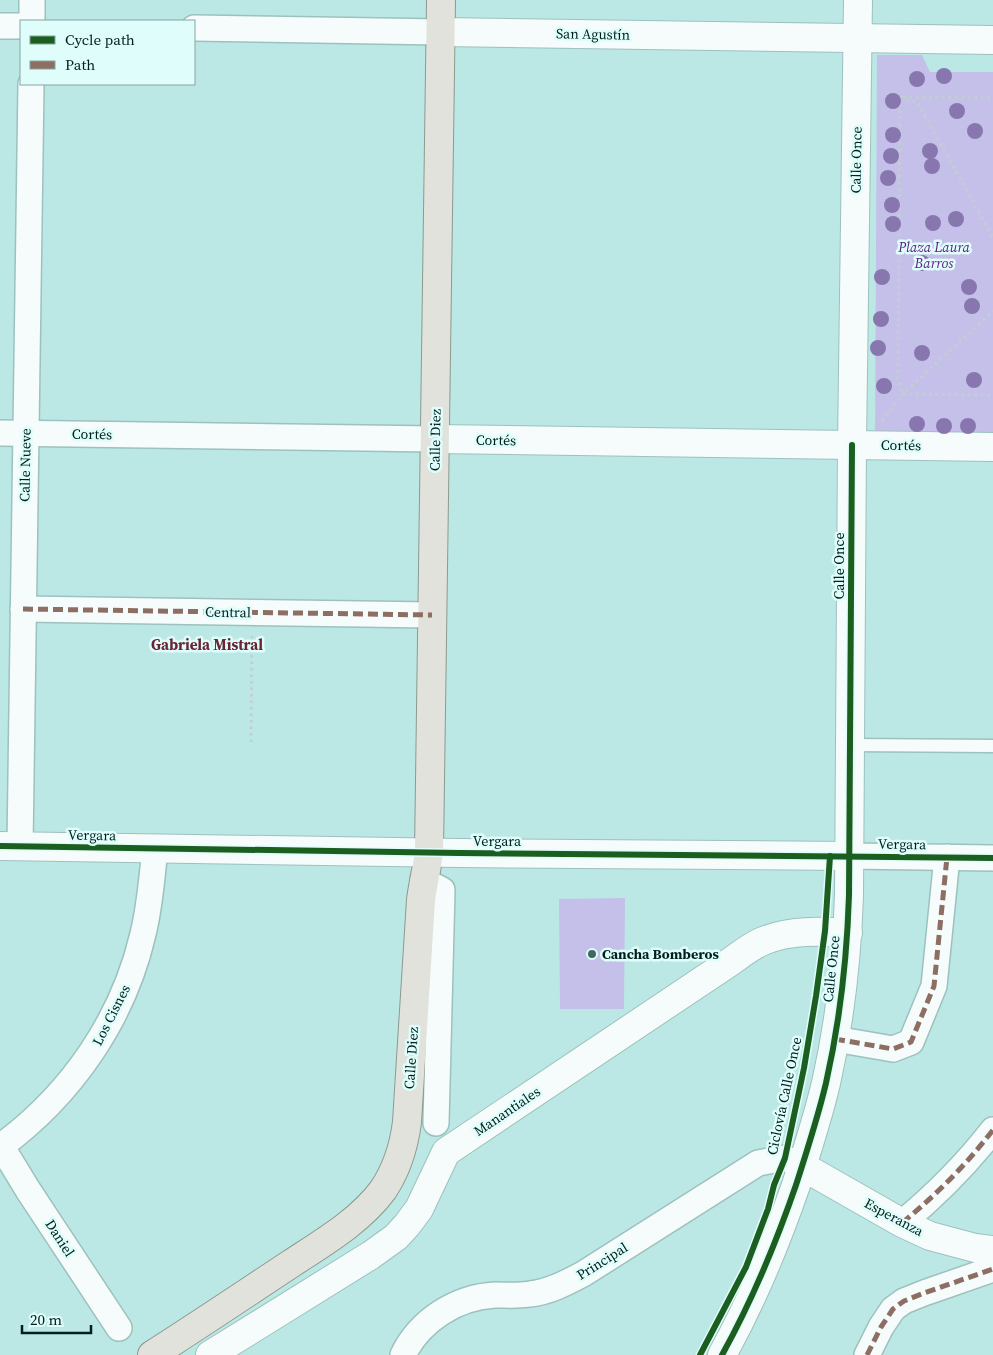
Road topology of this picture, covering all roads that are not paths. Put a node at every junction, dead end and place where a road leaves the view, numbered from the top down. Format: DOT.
graph roads {
  1 [pos="32,0"];
  2 [pos="441,0"];
  3 [pos="858,0"];
  4 [pos="32,20"];
  5 [pos="0,26"];
  6 [pos="20,26"];
  7 [pos="195,28"];
  8 [pos="441,32"];
  9 [pos="858,38"];
  10 [pos="993,40"];
  11 [pos="31,85"];
  12 [pos="0,433"];
  13 [pos="26,433"];
  14 [pos="435,439"];
  15 [pos="852,445"];
  16 [pos="993,447"];
  17 [pos="23,609"];
  18 [pos="432,615"];
  19 [pos="850,745"];
  20 [pos="993,746"];
  21 [pos="10,846"];
  22 [pos="155,848"];
  23 [pos="429,852"];
  24 [pos="848,856"];
  25 [pos="947,857"];
  26 [pos="993,858"];
  27 [pos="423,880"];
  28 [pos="848,933"];
  29 [pos="835,1039"];
  30 [pos="436,1123"];
  31 [pos="993,1130"];
  32 [pos="0,1146"];
  33 [pos="802,1166"];
  34 [pos="902,1223"];
  35 [pos="993,1250"];
  36 [pos="993,1269"];
  37 [pos="119,1328"];
  38 [pos="152,1355"];
  39 [pos="210,1355"];
  40 [pos="403,1355"];
  41 [pos="722,1355"];
  42 [pos="867,1355"];
  1 -- 4 [label="street"];
  2 -- 8 [label="main road, Calle Diez"];
  3 -- 9 [label="street, Calle Once"];
  5 -- 6 [label="street"];
  7 -- 8 [label="street, San Agustín"];
  8 -- 9 [label="street, San Agustín"];
  8 -- 14 [label="main road, Calle Diez"];
  9 -- 10 [label="street, San Agustín"];
  9 -- 15 [label="street, Calle Once"];
  11 -- 13 [label="street, Calle Nueve"];
  12 -- 13 [label="street, Cortés"];
  13 -- 14 [label="street, Cortés"];
  13 -- 17 [label="street, Calle Nueve"];
  14 -- 15 [label="street, Cortés"];
  14 -- 18 [label="main road, Calle Diez"];
  15 -- 16 [label="street, Cortés"];
  15 -- 19 [label="street, Calle Once"];
  17 -- 18 [label="street, Central"];
  17 -- 21 [label="street, Calle Nueve"];
  18 -- 23 [label="main road, Calle Diez"];
  19 -- 20 [label="lane"];
  19 -- 24 [label="street, Calle Once"];
  21 -- 22 [label="street, Vergara"];
  22 -- 23 [label="street, Vergara"];
  22 -- 32 [label="street, Los Cisnes"];
  23 -- 24 [label="street, Vergara"];
  23 -- 27 [label="main road, Calle Diez"];
  24 -- 25 [label="street, Vergara"];
  24 -- 28 [label="street, Calle Once"];
  25 -- 26 [label="street, Vergara"];
  25 -- 29 [label="street"];
  27 -- 30 [label="street, Calle Diez"];
  27 -- 38 [label="main road, Calle Diez"];
  28 -- 29 [label="street, Calle Once"];
  28 -- 39 [label="street, Manantiales"];
  29 -- 33 [label="street, Calle Once"];
  31 -- 34 [label="street"];
  32 -- 37 [label="street, Daniel"];
  33 -- 34 [label="street, Esperanza"];
  33 -- 40 [label="street, Principal"];
  33 -- 41 [label="street, Calle Once"];
  34 -- 35 [label="street, Esperanza"];
  36 -- 42 [label="street"];
}
